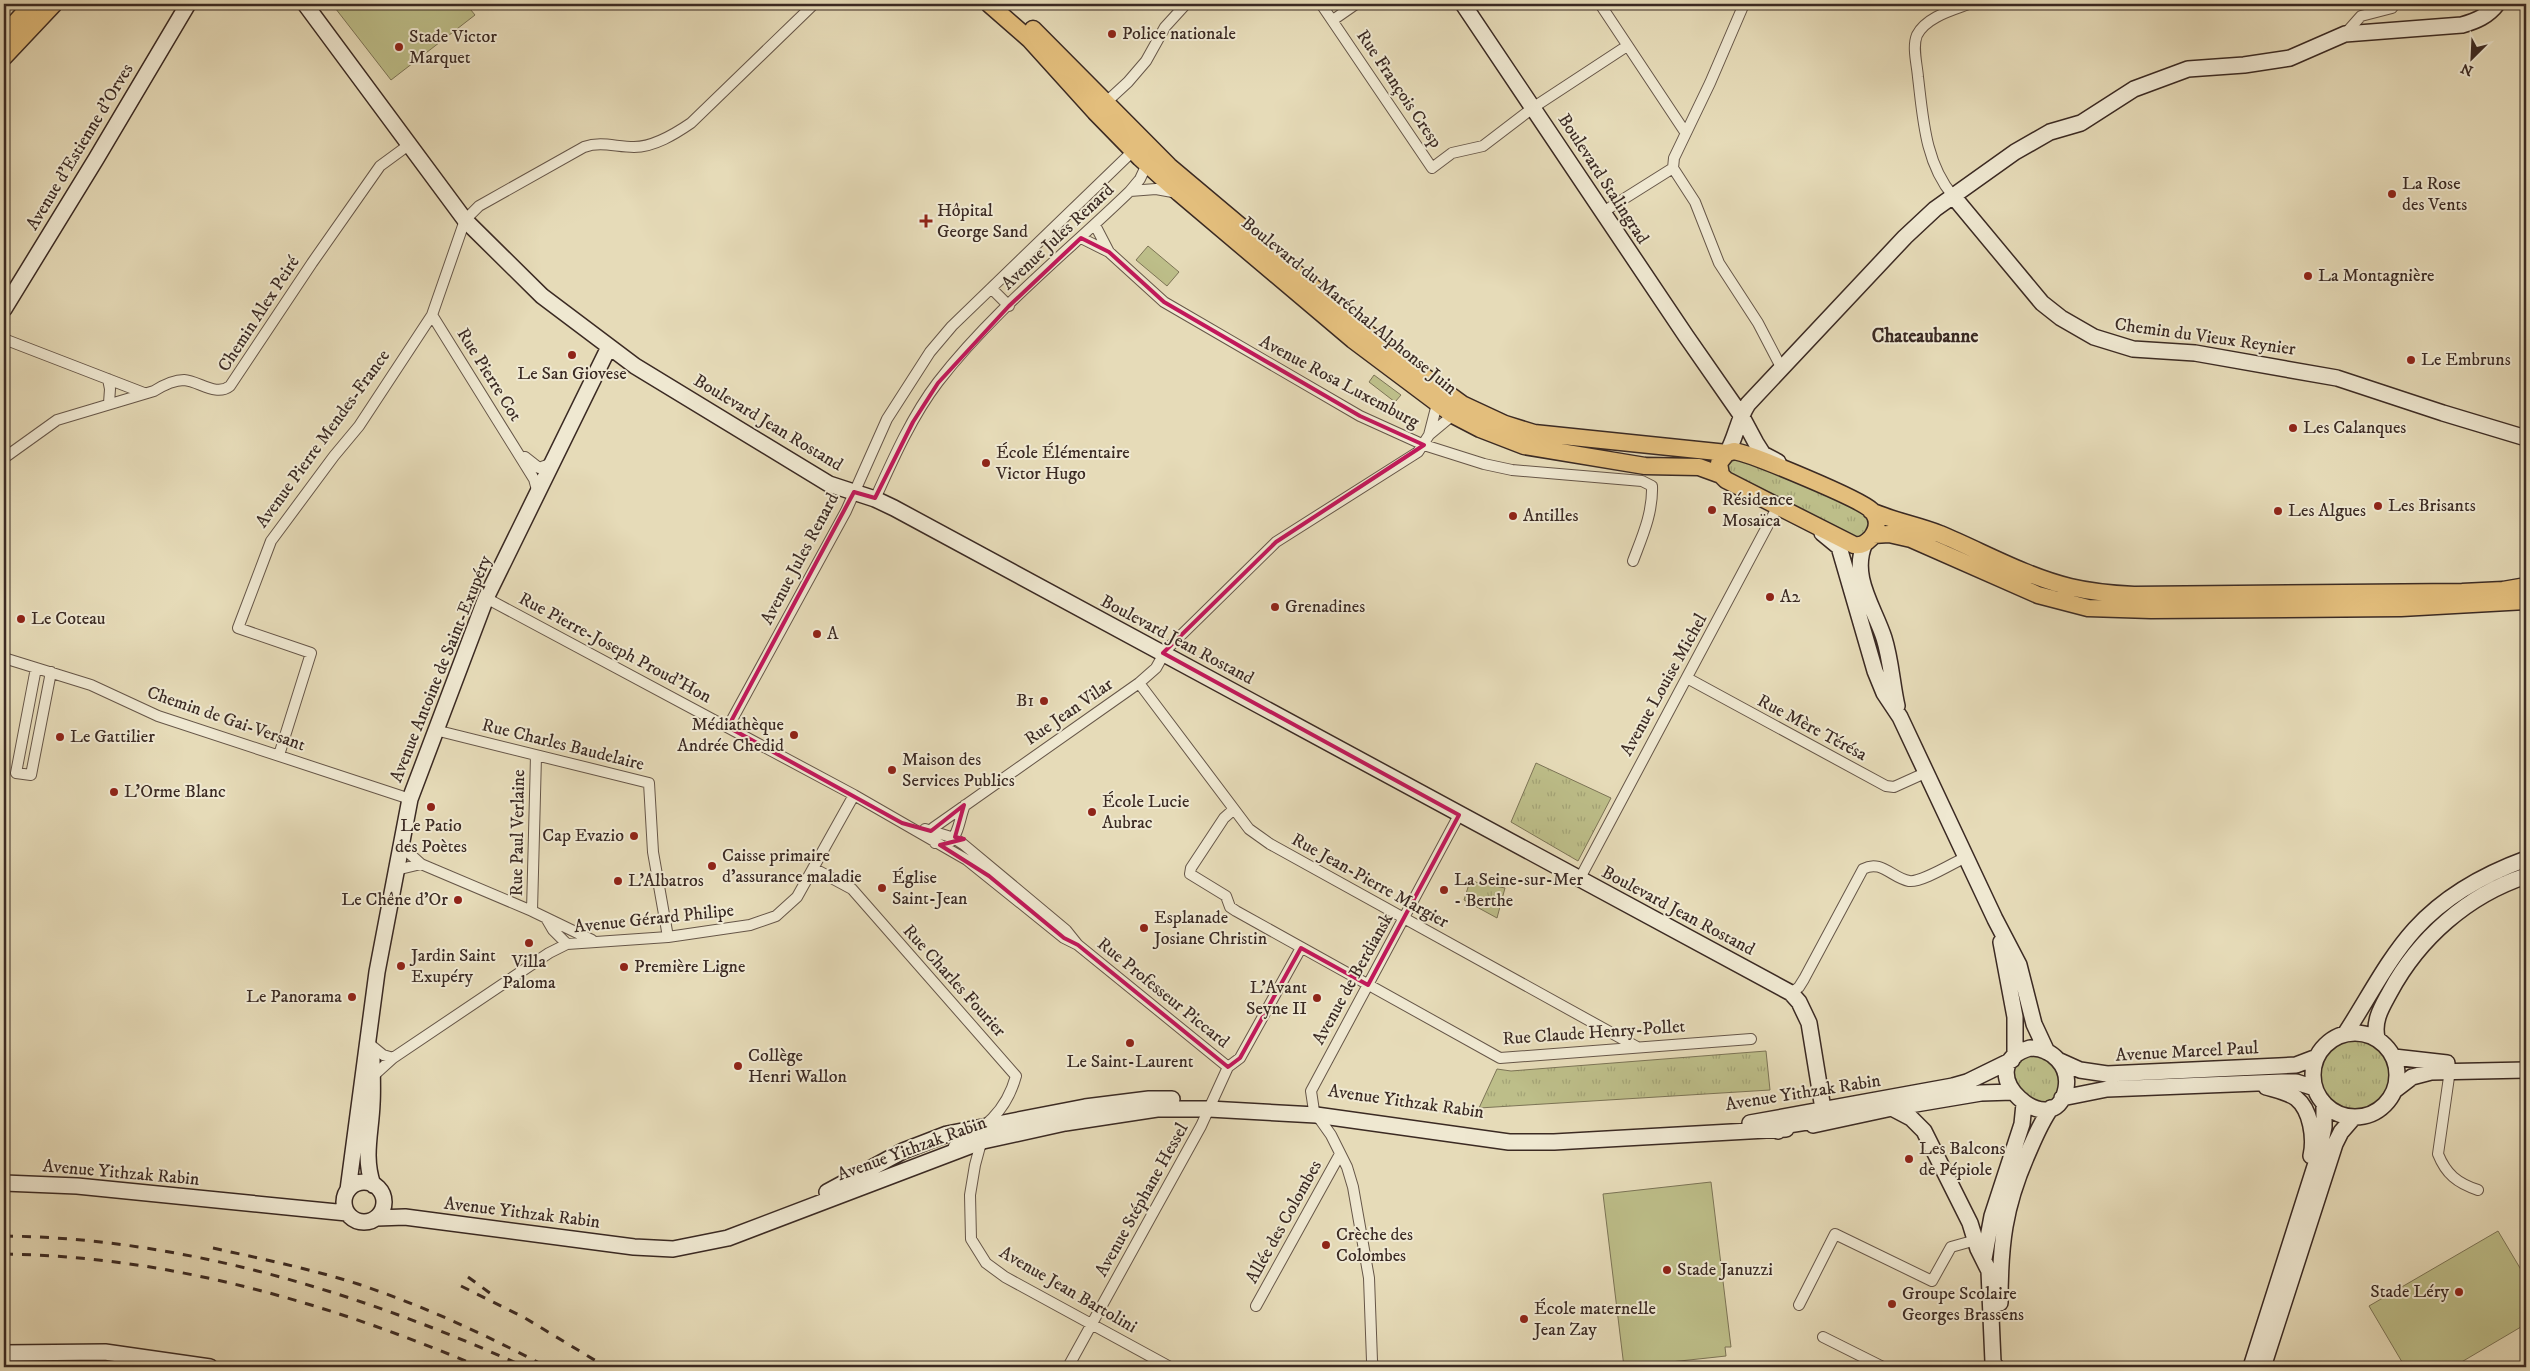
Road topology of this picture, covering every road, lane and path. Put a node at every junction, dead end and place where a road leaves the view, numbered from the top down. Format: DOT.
graph roads {
  1 [pos="32,4"];
  2 [pos="54,4"];
  3 [pos="188,4"];
  4 [pos="306,4"];
  5 [pos="814,4"];
  6 [pos="989,4"];
  7 [pos="1006,4"];
  8 [pos="1186,4"];
  9 [pos="1321,4"];
  10 [pos="1356,4"];
  11 [pos="1463,4"];
  12 [pos="1600,4"];
  13 [pos="1744,4"];
  14 [pos="1969,4"];
  15 [pos="2395,4"];
  16 [pos="2497,4"];
  17 [pos="1333,20"];
  18 [pos="4,34"];
  19 [pos="2345,34"];
  20 [pos="1628,46"];
  21 [pos="4,57"];
  22 [pos="1100,107"];
  23 [pos="1534,107"];
  24 [pos="1685,132"];
  25 [pos="410,144"];
  26 [pos="1143,152"];
  27 [pos="1673,168"];
  28 [pos="1130,191"];
  29 [pos="1179,193"];
  30 [pos="1953,196"];
  31 [pos="1603,212"];
  32 [pos="466,220"];
  33 [pos="1095,225"];
  34 [pos="1082,238"];
  35 [pos="1109,252"];
  36 [pos="992,289"];
  37 [pos="1009,306"];
  38 [pos="4,309"];
  39 [pos="432,315"];
  40 [pos="4,339"];
  41 [pos="609,347"];
  42 [pos="635,366"];
  43 [pos="1782,369"];
  44 [pos="595,372"];
  45 [pos="1713,374"];
  46 [pos="108,379"];
  47 [pos="144,393"];
  48 [pos="109,403"];
  49 [pos="1437,404"];
  50 [pos="1453,415"];
  51 [pos="1741,415"];
  52 [pos="1736,432"];
  53 [pos="1430,435"];
  54 [pos="2526,438"];
  55 [pos="1424,445"];
  56 [pos="517,453"];
  57 [pos="1727,453"];
  58 [pos="4,458"];
  59 [pos="550,464"];
  60 [pos="1721,474"];
  61 [pos="1805,478"];
  62 [pos="537,490"];
  63 [pos="854,492"];
  64 [pos="875,498"];
  65 [pos="1778,506"];
  66 [pos="1871,511"];
  67 [pos="1803,519"];
  68 [pos="1869,539"];
  69 [pos="1633,562"];
  70 [pos="2526,586"];
  71 [pos="486,598"];
  72 [pos="2526,601"];
  73 [pos="1165,652"];
  74 [pos="4,658"];
  75 [pos="36,668"];
  76 [pos="51,672"];
  77 [pos="1686,678"];
  78 [pos="1139,683"];
  79 [pos="1900,717"];
  80 [pos="728,728"];
  81 [pos="436,730"];
  82 [pos="279,754"];
  83 [pos="536,756"];
  84 [pos="1926,773"];
  85 [pos="854,796"];
  86 [pos="410,799"];
  87 [pos="966,804"];
  88 [pos="1233,810"];
  89 [pos="1459,815"];
  90 [pos="902,823"];
  91 [pos="931,831"];
  92 [pos="954,838"];
  93 [pos="938,844"];
  94 [pos="401,846"];
  95 [pos="1966,857"];
  96 [pos="2526,859"];
  97 [pos="421,864"];
  98 [pos="813,868"];
  99 [pos="396,870"];
  100 [pos="2526,876"];
  101 [pos="1579,880"];
  102 [pos="532,911"];
  103 [pos="546,918"];
  104 [pos="1404,919"];
  105 [pos="1995,919"];
  106 [pos="567,928"];
  107 [pos="553,930"];
  108 [pos="668,937"];
  109 [pos="593,940"];
  110 [pos="571,943"];
  111 [pos="1078,945"];
  112 [pos="1301,948"];
  113 [pos="549,953"];
  114 [pos="1368,985"];
  115 [pos="1791,993"];
  116 [pos="370,1026"];
  117 [pos="2345,1034"];
  118 [pos="2377,1038"];
  119 [pos="1751,1039"];
  120 [pos="372,1046"];
  121 [pos="1637,1047"];
  122 [pos="2048,1052"];
  123 [pos="2317,1056"];
  124 [pos="2394,1057"];
  125 [pos="393,1058"];
  126 [pos="2013,1058"];
  127 [pos="2060,1061"];
  128 [pos="1228,1067"];
  129 [pos="2526,1069"];
  130 [pos="2450,1070"];
  131 [pos="372,1077"];
  132 [pos="2251,1083"];
  133 [pos="2315,1088"];
  134 [pos="2395,1090"];
  135 [pos="2013,1092"];
  136 [pos="1932,1102"];
  137 [pos="2057,1103"];
  138 [pos="2324,1103"];
  139 [pos="2024,1104"];
  140 [pos="358,1105"];
  141 [pos="1211,1105"];
  142 [pos="1892,1108"];
  143 [pos="1824,1110"];
  144 [pos="1314,1111"];
  145 [pos="2354,1118"];
  146 [pos="1837,1119"];
  147 [pos="1009,1124"];
  148 [pos="1778,1131"];
  149 [pos="1924,1131"];
  150 [pos="978,1135"];
  151 [pos="1340,1154"];
  152 [pos="6,1182"];
  153 [pos="373,1185"];
  154 [pos="2478,1190"];
  155 [pos="346,1193"];
  156 [pos="2304,1197"];
  157 [pos="384,1201"];
  158 [pos="807,1206"];
  159 [pos="317,1208"];
  160 [pos="347,1213"];
  161 [pos="1992,1216"];
  162 [pos="377,1218"];
  163 [pos="405,1218"];
  164 [pos="1970,1223"];
  165 [pos="1976,1240"];
  166 [pos="1984,1262"];
  167 [pos="1799,1305"];
  168 [pos="1256,1306"];
  169 [pos="1092,1324"];
  170 [pos="1823,1337"];
  171 [pos="4,1353"];
  172 [pos="166,1364"];
  173 [pos="210,1367"];
  174 [pos="1068,1367"];
  175 [pos="1170,1367"];
  176 [pos="1374,1367"];
  177 [pos="1883,1367"];
  178 [pos="1986,1367"];
  179 [pos="1996,1367"];
  180 [pos="2000,1367"];
  181 [pos="2251,1367"];
  182 [pos="2263,1367"];
  1 -- 18 [label="main road"];
  2 -- 21 [label="main road"];
  3 -- 38 [label="street, Avenue d'Estienne d'Orves"];
  4 -- 25 [label="street"];
  5 -- 32 [label="street"];
  6 -- 22 [label="main road, Boulevard du Maréchal Alphonse Juin"];
  7 -- 22 [label="main road, Boulevard du Maréchal Alphonse Juin"];
  8 -- 22 [label="street"];
  9 -- 17 [label="street, Rue François Cresp"];
  10 -- 17 [label="street"];
  11 -- 23 [label="street, Boulevard Stalingrad"];
  12 -- 20 [label="street"];
  13 -- 24 [label="street"];
  14 -- 30 [label="street"];
  15 -- 19 [label="street"];
  16 -- 19 [label="street"];
  17 -- 23 [label="street, Rue François Cresp"];
  19 -- 30 [label="street"];
  20 -- 23 [label="street"];
  20 -- 24 [label="street"];
  22 -- 26 [label="main road, Boulevard du Maréchal Alphonse Juin"];
  23 -- 31 [label="street, Boulevard Stalingrad"];
  24 -- 27 [label="street"];
  25 -- 32 [label="street"];
  25 -- 47 [label="street, Chemin Alex Peiré"];
  26 -- 28 [label="street, Avenue Jules Renard"];
  26 -- 29 [label="main road, Boulevard du Maréchal Alphonse Juin"];
  26 -- 36 [label="street, Avenue Jules Renard"];
  26 -- 57 [label="main road, Boulevard du Maréchal Alphonse Juin"];
  27 -- 31 [label="street"];
  27 -- 43 [label="street"];
  28 -- 29 [label="street, Avenue Jules Renard"];
  28 -- 33 [label="street, Avenue Jules Renard"];
  29 -- 49 [label="main road, Boulevard du Maréchal Alphonse Juin"];
  30 -- 43 [label="street"];
  30 -- 54 [label="street, Chemin du Vieux Reynier"];
  31 -- 45 [label="street, Boulevard Stalingrad"];
  32 -- 39 [label="street, Avenue Pierre Mendes-France"];
  32 -- 41 [label="street, Boulevard Jean Rostand"];
  33 -- 34 [label="street, Avenue Jules Renard"];
  33 -- 35 [label="street, Avenue Rosa Luxemburg"];
  34 -- 35 [label="street, Avenue Rosa Luxemburg"];
  34 -- 37 [label="street, Avenue Jules Renard"];
  35 -- 55 [label="street, Avenue Rosa Luxemburg"];
  36 -- 37 [label="street, Avenue Jules Renard"];
  36 -- 63 [label="street, Avenue Jules Renard"];
  37 -- 64 [label="street, Avenue Jules Renard"];
  39 -- 56 [label="street, Rue Pierre Cot"];
  39 -- 82 [label="street, Avenue Pierre Mendes-France"];
  40 -- 46 [label="street"];
  41 -- 42 [label="street, Boulevard Jean Rostand"];
  41 -- 44 [label="street, Avenue Antoine de Saint-Exupéry"];
  42 -- 44 [label="street"];
  42 -- 63 [label="street, Boulevard Jean Rostand"];
  43 -- 51 [label="street"];
  44 -- 59 [label="street, Avenue Antoine de Saint-Exupéry"];
  45 -- 51 [label="street, Boulevard Stalingrad"];
  45 -- 52 [label="street, Boulevard Stalingrad"];
  46 -- 47 [label="street"];
  46 -- 48 [label="street"];
  47 -- 48 [label="street, Chemin Alex Peiré"];
  48 -- 58 [label="street, Chemin Alex Peiré"];
  49 -- 50 [label="main road, Boulevard du Maréchal Alphonse Juin"];
  49 -- 53 [label="street"];
  50 -- 53 [label="street"];
  50 -- 60 [label="main road, Boulevard du Maréchal Alphonse Juin"];
  51 -- 52 [label="street"];
  51 -- 61 [label="street, Boulevard Stalingrad"];
  52 -- 57 [label="street"];
  53 -- 55 [label="street, Rue Jean Vilar"];
  55 -- 69 [label="street, Avenue Rosa Luxemburg"];
  55 -- 73 [label="street, Rue Jean Vilar"];
  56 -- 59 [label="street"];
  56 -- 62 [label="street, Rue Pierre Cot"];
  57 -- 60 [label="main road"];
  57 -- 61 [label="main road, Boulevard du Maréchal Alphonse Juin"];
  59 -- 62 [label="street, Avenue Antoine de Saint-Exupéry"];
  60 -- 65 [label="main road, Boulevard du Maréchal Alphonse Juin"];
  61 -- 66 [label="main road, Boulevard du Maréchal Alphonse Juin"];
  62 -- 71 [label="street, Avenue Antoine de Saint-Exupéry"];
  63 -- 64 [label="street, Boulevard Jean Rostand"];
  63 -- 80 [label="street, Avenue Jules Renard"];
  64 -- 73 [label="street, Boulevard Jean Rostand"];
  65 -- 67 [label="main road, Boulevard du Maréchal Alphonse Juin"];
  65 -- 77 [label="street, Avenue Louise Michel"];
  66 -- 68 [label="main road"];
  66 -- 70 [label="main road, Boulevard du Maréchal Alphonse Juin"];
  67 -- 68 [label="main road, Boulevard du Maréchal Alphonse Juin"];
  67 -- 79 [label="street"];
  68 -- 72 [label="main road, Boulevard du Maréchal Alphonse Juin"];
  68 -- 79 [label="street"];
  71 -- 80 [label="street, Rue Pierre-Joseph Proud'Hon"];
  71 -- 81 [label="street, Avenue Antoine de Saint-Exupéry"];
  73 -- 78 [label="street, Rue Jean Vilar"];
  73 -- 89 [label="street, Boulevard Jean Rostand"];
  74 -- 75 [label="street, Chemin de Gai-Versant"];
  75 -- 76 [label="street, Chemin de Gai-Versant"];
  75 -- 76 [label="street"];
  76 -- 82 [label="street, Chemin de Gai-Versant"];
  77 -- 84 [label="street, Rue Mère Térésa"];
  77 -- 101 [label="street, Avenue Louise Michel"];
  78 -- 87 [label="street, Rue Jean Vilar"];
  78 -- 88 [label="street, Rue Jean-Pierre Margier"];
  79 -- 84 [label="street"];
  80 -- 85 [label="street, Rue Pierre-Joseph Proud'Hon"];
  81 -- 83 [label="street, Rue Charles Baudelaire"];
  81 -- 86 [label="street, Avenue Antoine de Saint-Exupéry"];
  82 -- 86 [label="street, Chemin de Gai-Versant"];
  83 -- 102 [label="street, Rue Paul Verlaine"];
  83 -- 108 [label="street, Rue Charles Baudelaire"];
  84 -- 95 [label="street"];
  85 -- 90 [label="street, Rue Pierre-Joseph Proud'Hon"];
  85 -- 98 [label="street, Avenue Gérard Philipe"];
  86 -- 94 [label="street, Avenue Antoine de Saint-Exupéry"];
  87 -- 91 [label="street, Rue Jean Vilar"];
  87 -- 92 [label="street"];
  88 -- 104 [label="street, Rue Jean-Pierre Margier"];
  88 -- 112 [label="street, Rue Claude Henry-Pollet"];
  89 -- 101 [label="street, Boulevard Jean Rostand"];
  89 -- 104 [label="street, Avenue de Berdiansk"];
  90 -- 91 [label="street, Rue Professeur Piccard"];
  90 -- 93 [label="street, Rue Professeur Piccard"];
  91 -- 92 [label="street, Rue Professeur Piccard"];
  91 -- 93 [label="street"];
  92 -- 93 [label="street"];
  92 -- 111 [label="street, Rue Professeur Piccard"];
  93 -- 111 [label="street, Rue Professeur Piccard"];
  94 -- 97 [label="street"];
  94 -- 99 [label="street, Avenue Antoine de Saint-Exupéry"];
  95 -- 105 [label="street"];
  95 -- 115 [label="street"];
  96 -- 117 [label="street"];
  97 -- 99 [label="street"];
  97 -- 102 [label="street"];
  98 -- 108 [label="street, Avenue Gérard Philipe"];
  98 -- 147 [label="street, Rue Charles Fourier"];
  99 -- 116 [label="street, Avenue Antoine de Saint-Exupéry"];
  100 -- 118 [label="street"];
  101 -- 115 [label="street, Boulevard Jean Rostand"];
  102 -- 103 [label="street"];
  103 -- 106 [label="street"];
  103 -- 107 [label="street"];
  104 -- 114 [label="street, Avenue de Berdiansk"];
  104 -- 121 [label="street, Rue Jean-Pierre Margier"];
  105 -- 122 [label="street"];
  105 -- 126 [label="street"];
  106 -- 109 [label="street"];
  106 -- 110 [label="street"];
  107 -- 110 [label="street"];
  107 -- 113 [label="street"];
  108 -- 109 [label="street, Avenue Gérard Philipe"];
  109 -- 110 [label="street, Avenue Gérard Philipe"];
  110 -- 113 [label="street, Avenue Gérard Philipe"];
  111 -- 128 [label="street, Rue Professeur Piccard"];
  112 -- 114 [label="street, Rue Claude Henry-Pollet"];
  112 -- 128 [label="street, Avenue Stéphane Hessel"];
  113 -- 125 [label="street, Avenue Gérard Philipe"];
  114 -- 121 [label="street, Rue Claude Henry-Pollet"];
  114 -- 144 [label="street, Avenue de Berdiansk"];
  115 -- 143 [label="street, Boulevard Jean Rostand"];
  116 -- 120 [label="street, Avenue Antoine de Saint-Exupéry"];
  116 -- 140 [label="street, Avenue Antoine de Saint-Exupéry"];
  117 -- 118 [label="street"];
  117 -- 123 [label="street"];
  118 -- 124 [label="street"];
  119 -- 121 [label="street, Rue Claude Henry-Pollet"];
  120 -- 125 [label="street"];
  120 -- 131 [label="street, Avenue Antoine de Saint-Exupéry"];
  122 -- 126 [label="street"];
  122 -- 127 [label="street"];
  123 -- 127 [label="street, Avenue Marcel Paul"];
  123 -- 133 [label="street"];
  124 -- 129 [label="street"];
  124 -- 134 [label="street"];
  125 -- 131 [label="street, Avenue Gérard Philipe"];
  126 -- 135 [label="street"];
  126 -- 143 [label="street, Avenue Yithzak Rabin"];
  127 -- 137 [label="street"];
  128 -- 141 [label="street, Avenue Stéphane Hessel"];
  129 -- 130 [label="street"];
  130 -- 134 [label="street"];
  130 -- 154 [label="street"];
  131 -- 140 [label="street"];
  131 -- 153 [label="street, Avenue Antoine de Saint-Exupéry"];
  132 -- 133 [label="street, Avenue Marcel Paul"];
  132 -- 137 [label="street, Avenue Marcel Paul"];
  132 -- 156 [label="street"];
  133 -- 138 [label="street"];
  134 -- 145 [label="street"];
  135 -- 136 [label="street, Avenue Yithzak Rabin"];
  135 -- 139 [label="street"];
  136 -- 142 [label="street, Avenue Yithzak Rabin"];
  136 -- 149 [label="street"];
  137 -- 139 [label="street"];
  137 -- 180 [label="street"];
  138 -- 145 [label="street"];
  138 -- 156 [label="street"];
  139 -- 161 [label="street"];
  140 -- 155 [label="street, Avenue Antoine de Saint-Exupéry"];
  141 -- 144 [label="street, Avenue Yithzak Rabin"];
  141 -- 147 [label="street, Avenue Yithzak Rabin"];
  141 -- 147 [label="street, Avenue Yithzak Rabin"];
  141 -- 169 [label="street, Avenue Stéphane Hessel"];
  142 -- 146 [label="street, Avenue Yithzak Rabin"];
  142 -- 149 [label="street"];
  143 -- 144 [label="street, Avenue Yithzak Rabin"];
  143 -- 146 [label="street"];
  143 -- 148 [label="street"];
  144 -- 148 [label="street, Avenue Yithzak Rabin"];
  144 -- 151 [label="street"];
  145 -- 182 [label="street"];
  146 -- 148 [label="street, Avenue Yithzak Rabin"];
  147 -- 150 [label="street, Avenue Yithzak Rabin"];
  147 -- 150 [label="street, Rue Charles Fourier"];
  149 -- 164 [label="street"];
  150 -- 158 [label="street, Avenue Yithzak Rabin"];
  150 -- 158 [label="street, Avenue Yithzak Rabin"];
  150 -- 169 [label="street, Avenue Jean Bartolini"];
  151 -- 168 [label="street, Allée des Colombes"];
  151 -- 176 [label="street"];
  152 -- 159 [label="street, Avenue Yithzak Rabin"];
  153 -- 155 [label="street"];
  153 -- 157 [label="street"];
  155 -- 159 [label="street, Avenue Yithzak Rabin"];
  155 -- 160 [label="street"];
  156 -- 181 [label="street"];
  157 -- 162 [label="street"];
  157 -- 163 [label="street"];
  158 -- 163 [label="street, Avenue Yithzak Rabin"];
  159 -- 160 [label="street, Avenue Yithzak Rabin"];
  160 -- 162 [label="street"];
  161 -- 164 [label="street"];
  161 -- 166 [label="street"];
  162 -- 163 [label="street, Avenue Yithzak Rabin"];
  164 -- 165 [label="street"];
  165 -- 166 [label="street"];
  165 -- 167 [label="street"];
  166 -- 178 [label="street"];
  166 -- 179 [label="street"];
  169 -- 174 [label="street, Avenue Stéphane Hessel"];
  169 -- 175 [label="street, Avenue Jean Bartolini"];
  170 -- 177 [label="street"];
  171 -- 172 [label="street"];
  172 -- 173 [label="street"];
}
